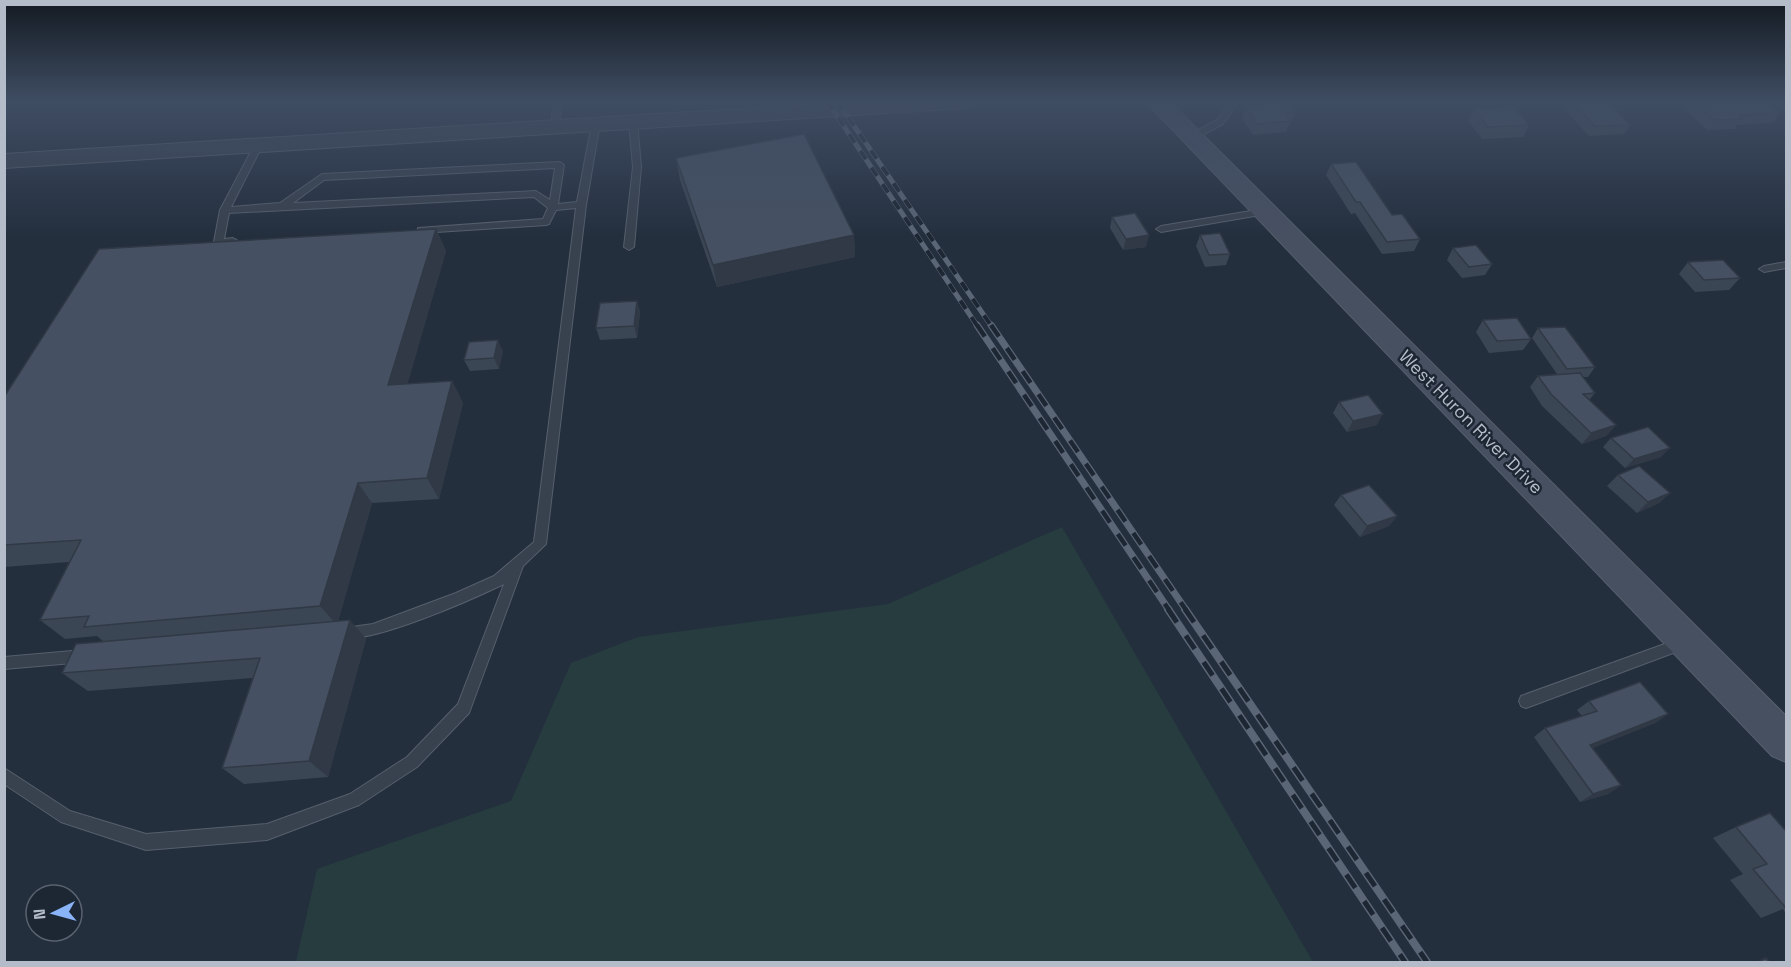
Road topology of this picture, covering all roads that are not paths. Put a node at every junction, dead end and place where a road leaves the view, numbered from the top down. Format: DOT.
graph roads {
  1 [pos="227,146"];
  2 [pos="258,146"];
  3 [pos="592,146"];
  4 [pos="635,146"];
  5 [pos="1201,146"];
  6 [pos="4,161"];
  7 [pos="581,205"];
  8 [pos="282,207"];
  9 [pos="553,207"];
  10 [pos="225,210"];
  11 [pos="1263,212"];
  12 [pos="1161,229"];
  13 [pos="406,231"];
  14 [pos="242,241"];
  15 [pos="629,247"];
  16 [pos="1786,265"];
  17 [pos="1764,268"];
  18 [pos="518,563"];
  19 [pos="326,635"];
  20 [pos="1688,641"];
  21 [pos="100,655"];
  22 [pos="4,663"];
  23 [pos="1526,701"];
  24 [pos="1786,743"];
  25 [pos="4,775"];
  1 -- 6 [label="street"];
  2 -- 10 [label="lane"];
  3 -- 7 [label="lane"];
  4 -- 15 [label="lane"];
  5 -- 11 [label="main road, West Huron River Drive"];
  7 -- 9 [label="lane"];
  7 -- 18 [label="lane"];
  8 -- 9 [label="lane"];
  8 -- 9 [label="lane"];
  8 -- 10 [label="lane"];
  9 -- 13 [label="lane"];
  10 -- 14 [label="lane"];
  11 -- 12 [label="lane"];
  11 -- 20 [label="main road, West Huron River Drive"];
  16 -- 17 [label="lane"];
  18 -- 19 [label="lane"];
  18 -- 25 [label="lane"];
  20 -- 23 [label="lane"];
  20 -- 24 [label="main road, West Huron River Drive"];
  21 -- 22 [label="lane"];
}
